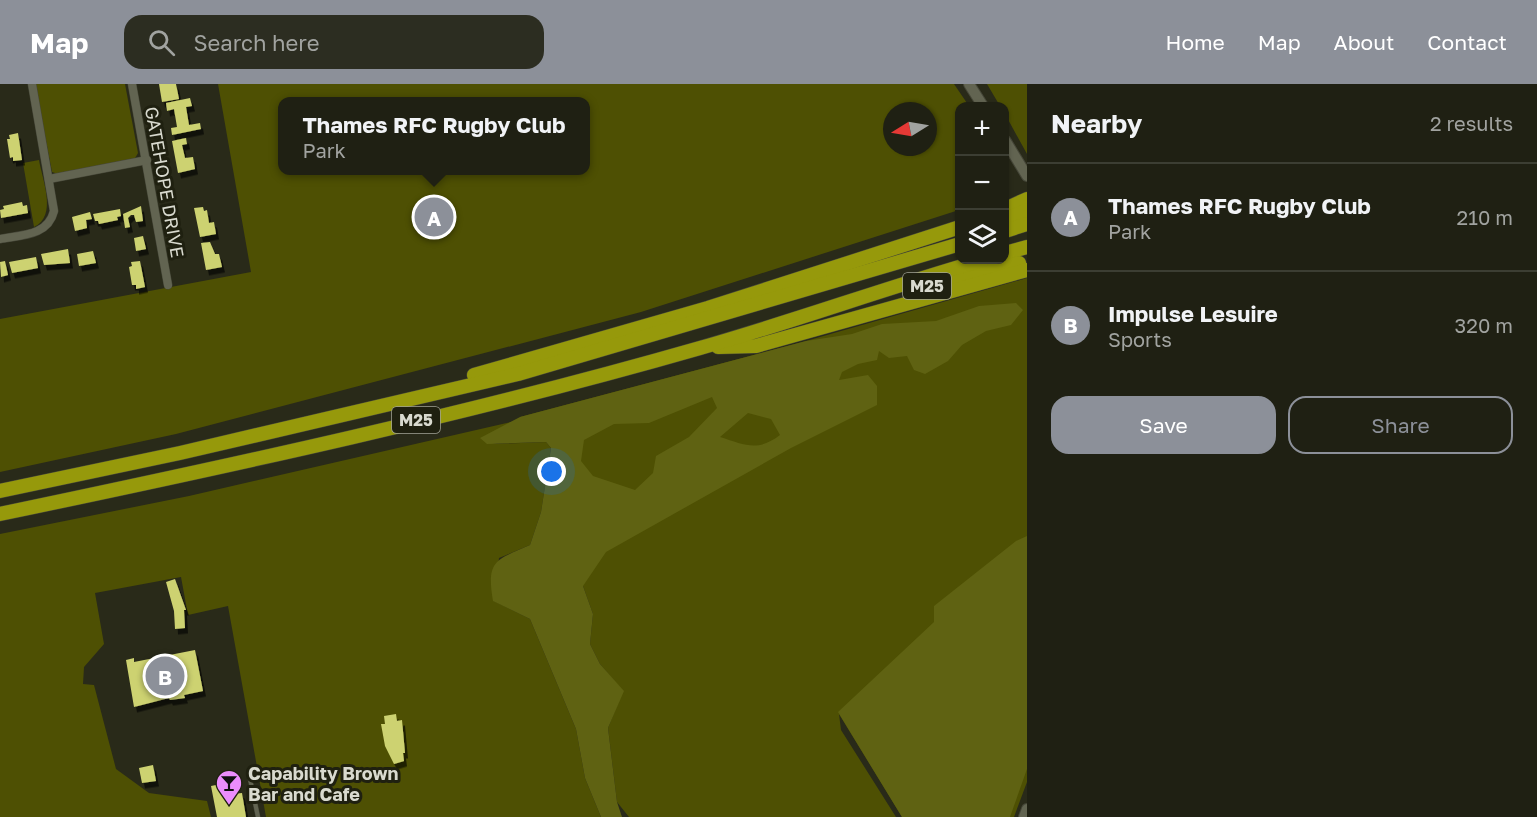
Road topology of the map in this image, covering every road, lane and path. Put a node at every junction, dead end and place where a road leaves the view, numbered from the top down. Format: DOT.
graph roads {
  1 [pos="32,84"];
  2 [pos="132,84"];
  3 [pos="969,84"];
  4 [pos="980,102"];
  5 [pos="1009,147"];
  6 [pos="147,160"];
  7 [pos="1025,173"];
  8 [pos="49,179"];
  9 [pos="1027,200"];
  10 [pos="1009,207"];
  11 [pos="1027,210"];
  12 [pos="1009,218"];
  13 [pos="1027,224"];
  14 [pos="955,229"];
  15 [pos="1009,230"];
  16 [pos="0,239"];
  17 [pos="955,241"];
  18 [pos="955,246"];
  19 [pos="1027,246"];
  20 [pos="1009,252"];
  21 [pos="925,255"];
  22 [pos="1027,261"];
  23 [pos="970,264"];
  24 [pos="1027,270"];
  25 [pos="168,285"];
  26 [pos="827,309"];
  27 [pos="700,348"];
  28 [pos="352,412"];
  29 [pos="0,490"];
  30 [pos="0,514"];
  31 [pos="249,774"];
  32 [pos="1027,809"];
  33 [pos="258,817"];
  34 [pos="1024,817"];
  1 -- 8 [label="street"];
  2 -- 6 [label="street, GATEHOPE DRIVE"];
  3 -- 4 [label="main road"];
  5 -- 7 [label="main road"];
  6 -- 8 [label="street"];
  6 -- 25 [label="street, GATEHOPE DRIVE"];
  8 -- 16 [label="street"];
  9 -- 10 [label="highway"];
  11 -- 12 [label="highway"];
  13 -- 15 [label="highway"];
  14 -- 28 [label="highway, M25"];
  17 -- 21 [label="highway, M25"];
  18 -- 21 [label="highway, M25"];
  19 -- 20 [label="highway"];
  21 -- 28 [label="highway, M25"];
  22 -- 26 [label="highway, M25"];
  23 -- 26 [label="highway, M25"];
  24 -- 27 [label="highway, M25"];
  26 -- 27 [label="highway, M25"];
  27 -- 30 [label="highway, M25"];
  28 -- 29 [label="highway, M25"];
  31 -- 33 [label="lane"];
  32 -- 34 [label="main road"];
}
